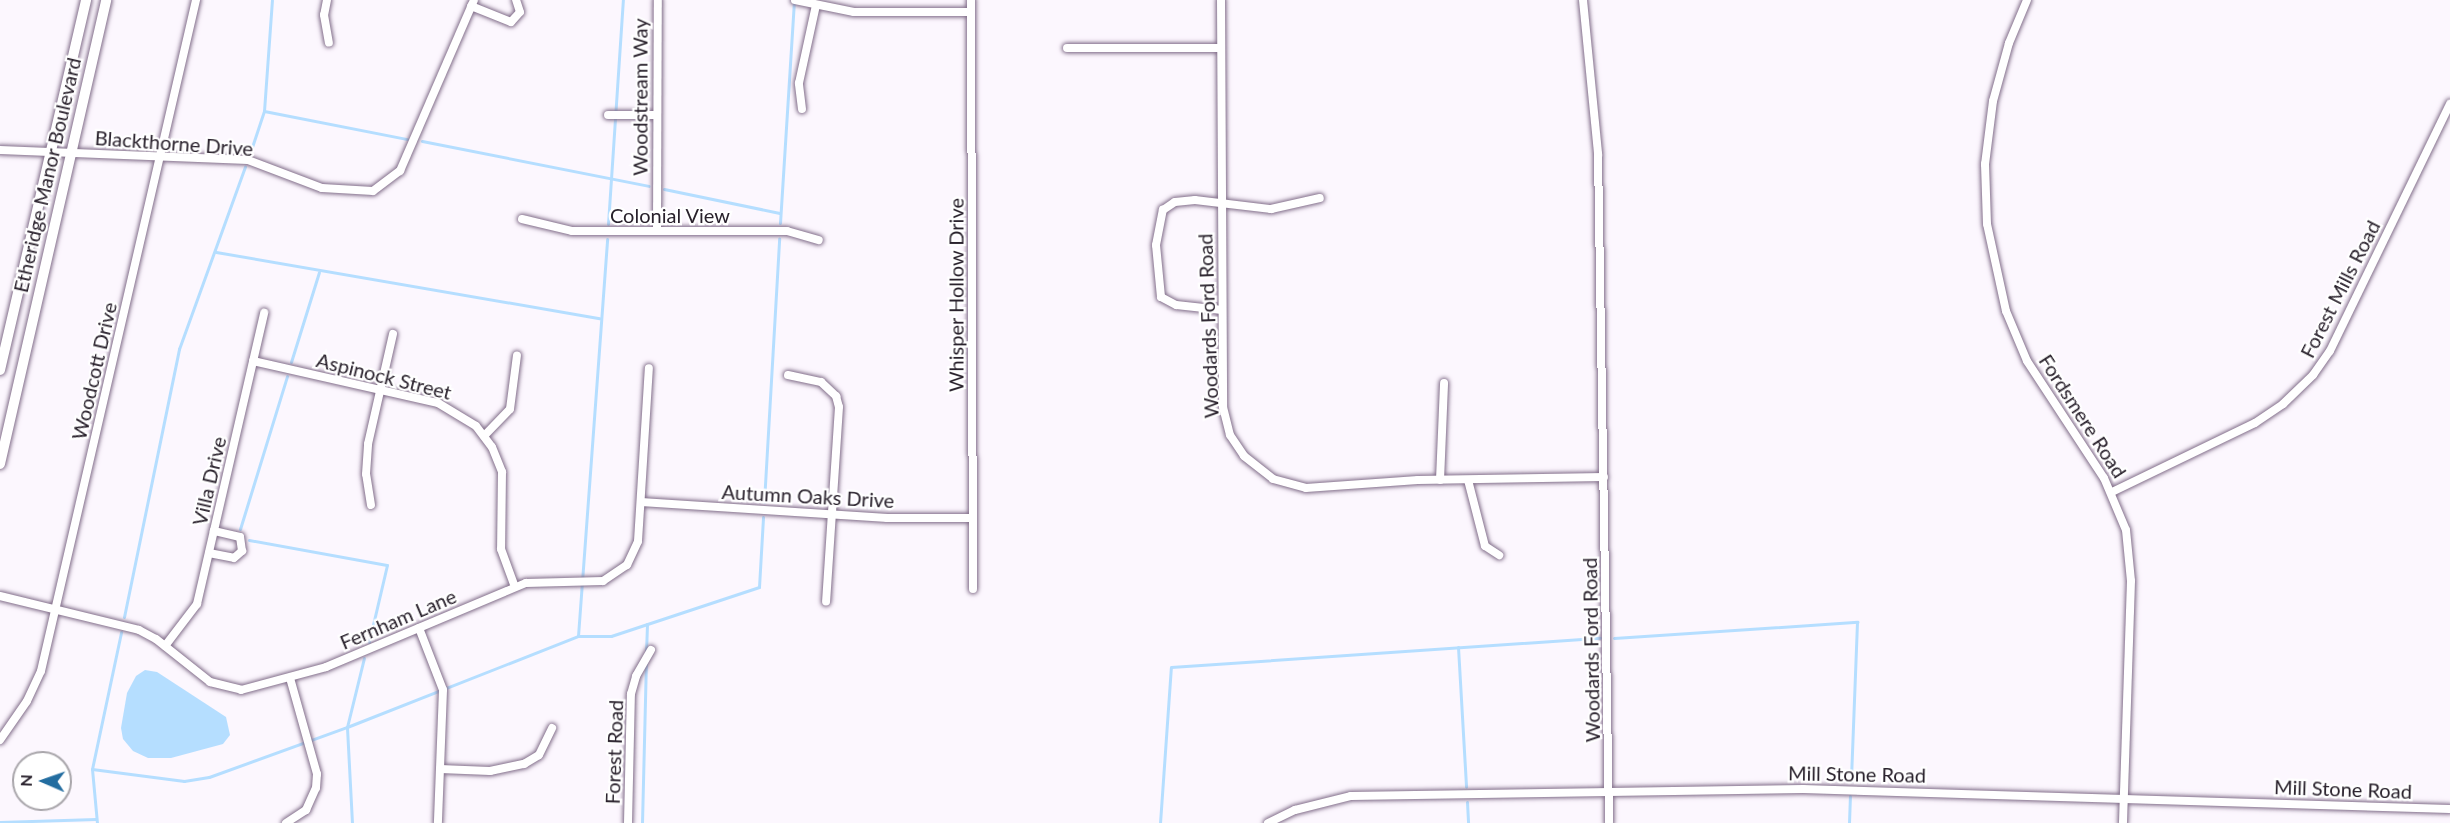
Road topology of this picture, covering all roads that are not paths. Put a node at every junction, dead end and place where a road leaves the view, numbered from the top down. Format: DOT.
graph roads {
  1 [pos="86,0"];
  2 [pos="106,0"];
  3 [pos="196,0"];
  4 [pos="327,0"];
  5 [pos="516,0"];
  6 [pos="658,0"];
  7 [pos="795,0"];
  8 [pos="971,0"];
  9 [pos="1221,0"];
  10 [pos="1583,0"];
  11 [pos="2027,0"];
  12 [pos="473,3"];
  13 [pos="816,5"];
  14 [pos="971,12"];
  15 [pos="329,43"];
  16 [pos="1067,48"];
  17 [pos="1221,48"];
  18 [pos="2450,104"];
  19 [pos="802,109"];
  20 [pos="608,115"];
  21 [pos="656,115"];
  22 [pos="0,150"];
  23 [pos="51,152"];
  24 [pos="71,153"];
  25 [pos="160,156"];
  26 [pos="1320,198"];
  27 [pos="1222,201"];
  28 [pos="522,219"];
  29 [pos="657,231"];
  30 [pos="819,240"];
  31 [pos="1222,310"];
  32 [pos="264,313"];
  33 [pos="393,334"];
  34 [pos="518,355"];
  35 [pos="254,361"];
  36 [pos="650,368"];
  37 [pos="0,370"];
  38 [pos="788,375"];
  39 [pos="1444,383"];
  40 [pos="380,390"];
  41 [pos="484,436"];
  42 [pos="0,464"];
  43 [pos="1604,477"];
  44 [pos="1440,480"];
  45 [pos="1468,480"];
  46 [pos="2112,492"];
  47 [pos="640,502"];
  48 [pos="371,505"];
  49 [pos="832,514"];
  50 [pos="973,518"];
  51 [pos="214,531"];
  52 [pos="209,553"];
  53 [pos="1499,555"];
  54 [pos="515,587"];
  55 [pos="973,589"];
  56 [pos="0,596"];
  57 [pos="826,602"];
  58 [pos="56,609"];
  59 [pos="419,628"];
  60 [pos="165,646"];
  61 [pos="651,650"];
  62 [pos="290,678"];
  63 [pos="552,728"];
  64 [pos="0,740"];
  65 [pos="440,769"];
  66 [pos="1609,792"];
  67 [pos="2123,799"];
  68 [pos="2450,809"];
  69 [pos="286,823"];
  70 [pos="438,823"];
  71 [pos="628,823"];
  72 [pos="1268,823"];
  73 [pos="1609,823"];
  74 [pos="2123,823"];
  1 -- 23 [label="main road, Etheridge Manor Boulevard"];
  2 -- 24 [label="main road, Etheridge Manor Boulevard"];
  3 -- 25 [label="street, Woodcott Drive"];
  4 -- 15 [label="street"];
  5 -- 12 [label="street"];
  6 -- 21 [label="street, Woodstream Way"];
  7 -- 13 [label="street"];
  8 -- 14 [label="street, Whisper Hollow Drive"];
  9 -- 17 [label="street, Woodards Ford Road"];
  10 -- 43 [label="street, Woodards Ford Road"];
  11 -- 46 [label="street, Fordsmere Road"];
  12 -- 25 [label="street, Blackthorne Drive"];
  13 -- 14 [label="street"];
  13 -- 19 [label="street"];
  14 -- 50 [label="street, Whisper Hollow Drive"];
  16 -- 17 [label="street"];
  17 -- 27 [label="street, Woodards Ford Road"];
  18 -- 46 [label="street, Forest Mills Road"];
  20 -- 21 [label="street"];
  21 -- 29 [label="street, Woodstream Way"];
  22 -- 23 [label="street, Blackthorne Drive"];
  23 -- 24 [label="street, Blackthorne Drive"];
  23 -- 37 [label="main road, Etheridge Manor Boulevard"];
  24 -- 25 [label="street, Blackthorne Drive"];
  24 -- 42 [label="main road, Etheridge Manor Boulevard"];
  25 -- 58 [label="street, Woodcott Drive"];
  26 -- 27 [label="street"];
  27 -- 31 [label="street, Woodards Ford Road"];
  27 -- 31 [label="street"];
  28 -- 29 [label="street, Colonial View"];
  29 -- 30 [label="street, Colonial View"];
  31 -- 44 [label="street, Woodards Ford Road"];
  32 -- 35 [label="street, Villa Drive"];
  33 -- 40 [label="street"];
  34 -- 41 [label="street"];
  35 -- 40 [label="street, Aspinock Street"];
  35 -- 51 [label="street, Villa Drive"];
  36 -- 47 [label="street, Fernham Lane"];
  38 -- 49 [label="street"];
  39 -- 44 [label="street"];
  40 -- 41 [label="street, Aspinock Street"];
  40 -- 48 [label="street"];
  41 -- 54 [label="street, Aspinock Street"];
  43 -- 45 [label="street, Woodards Ford Road"];
  43 -- 66 [label="street, Woodards Ford Road"];
  44 -- 45 [label="street, Woodards Ford Road"];
  45 -- 53 [label="street"];
  46 -- 67 [label="street, Fordsmere Road"];
  47 -- 49 [label="street, Autumn Oaks Drive"];
  47 -- 54 [label="street, Fernham Lane"];
  49 -- 50 [label="street, Autumn Oaks Drive"];
  49 -- 57 [label="street"];
  50 -- 55 [label="street, Whisper Hollow Drive"];
  51 -- 52 [label="street, Villa Drive"];
  51 -- 52 [label="street"];
  52 -- 60 [label="street, Villa Drive"];
  54 -- 59 [label="street, Fernham Lane"];
  56 -- 58 [label="street, Fernham Lane"];
  58 -- 60 [label="street, Fernham Lane"];
  58 -- 64 [label="street, Woodcott Drive"];
  59 -- 62 [label="street, Fernham Lane"];
  59 -- 65 [label="street"];
  60 -- 62 [label="street, Fernham Lane"];
  61 -- 71 [label="street, Forest Road"];
  62 -- 69 [label="street"];
  63 -- 65 [label="street"];
  65 -- 70 [label="street"];
  66 -- 67 [label="street, Mill Stone Road"];
  66 -- 72 [label="street, Mill Stone Road"];
  66 -- 73 [label="street, Woodards Ford Road"];
  67 -- 68 [label="street, Mill Stone Road"];
  67 -- 74 [label="street, Fordsmere Road"];
}
